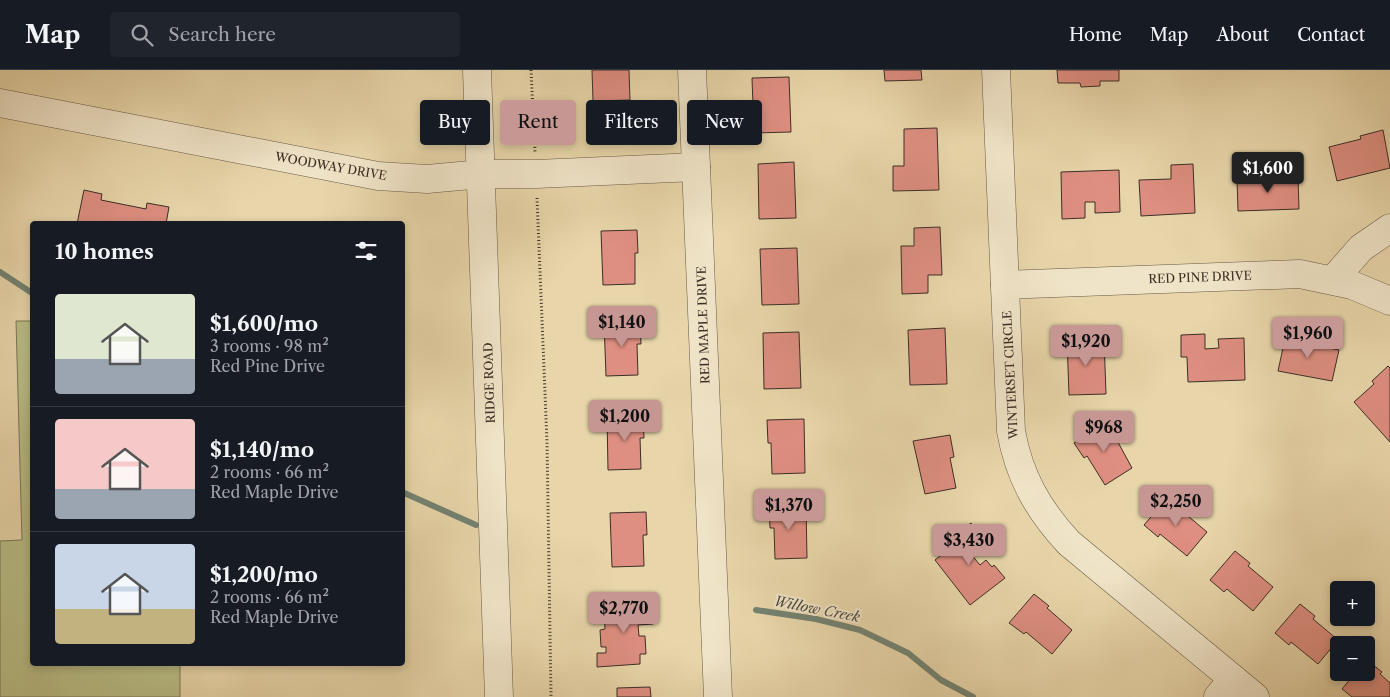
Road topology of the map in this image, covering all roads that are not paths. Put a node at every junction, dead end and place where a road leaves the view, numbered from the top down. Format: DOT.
graph roads {
  1 [pos="476,70"];
  2 [pos="692,70"];
  3 [pos="996,70"];
  4 [pos="0,103"];
  5 [pos="696,167"];
  6 [pos="482,174"];
  7 [pos="1390,228"];
  8 [pos="1333,280"];
  9 [pos="1005,285"];
  10 [pos="1390,301"];
  11 [pos="1226,688"];
  12 [pos="499,697"];
  13 [pos="718,697"];
  14 [pos="1255,697"];
  1 -- 6 [label="street, RIDGE ROAD"];
  2 -- 5 [label="street, RED MAPLE DRIVE"];
  3 -- 9 [label="street, WINTERSET CIRCLE"];
  4 -- 6 [label="street, WOODWAY DRIVE"];
  5 -- 6 [label="street, WOODWAY DRIVE"];
  5 -- 13 [label="street, RED MAPLE DRIVE"];
  6 -- 12 [label="street, RIDGE ROAD"];
  7 -- 8 [label="street"];
  8 -- 9 [label="street, RED PINE DRIVE"];
  8 -- 10 [label="street, RED PINE DRIVE"];
  9 -- 11 [label="street, WINTERSET CIRCLE"];
  11 -- 14 [label="street, WINTERSET CIRCLE"];
}
